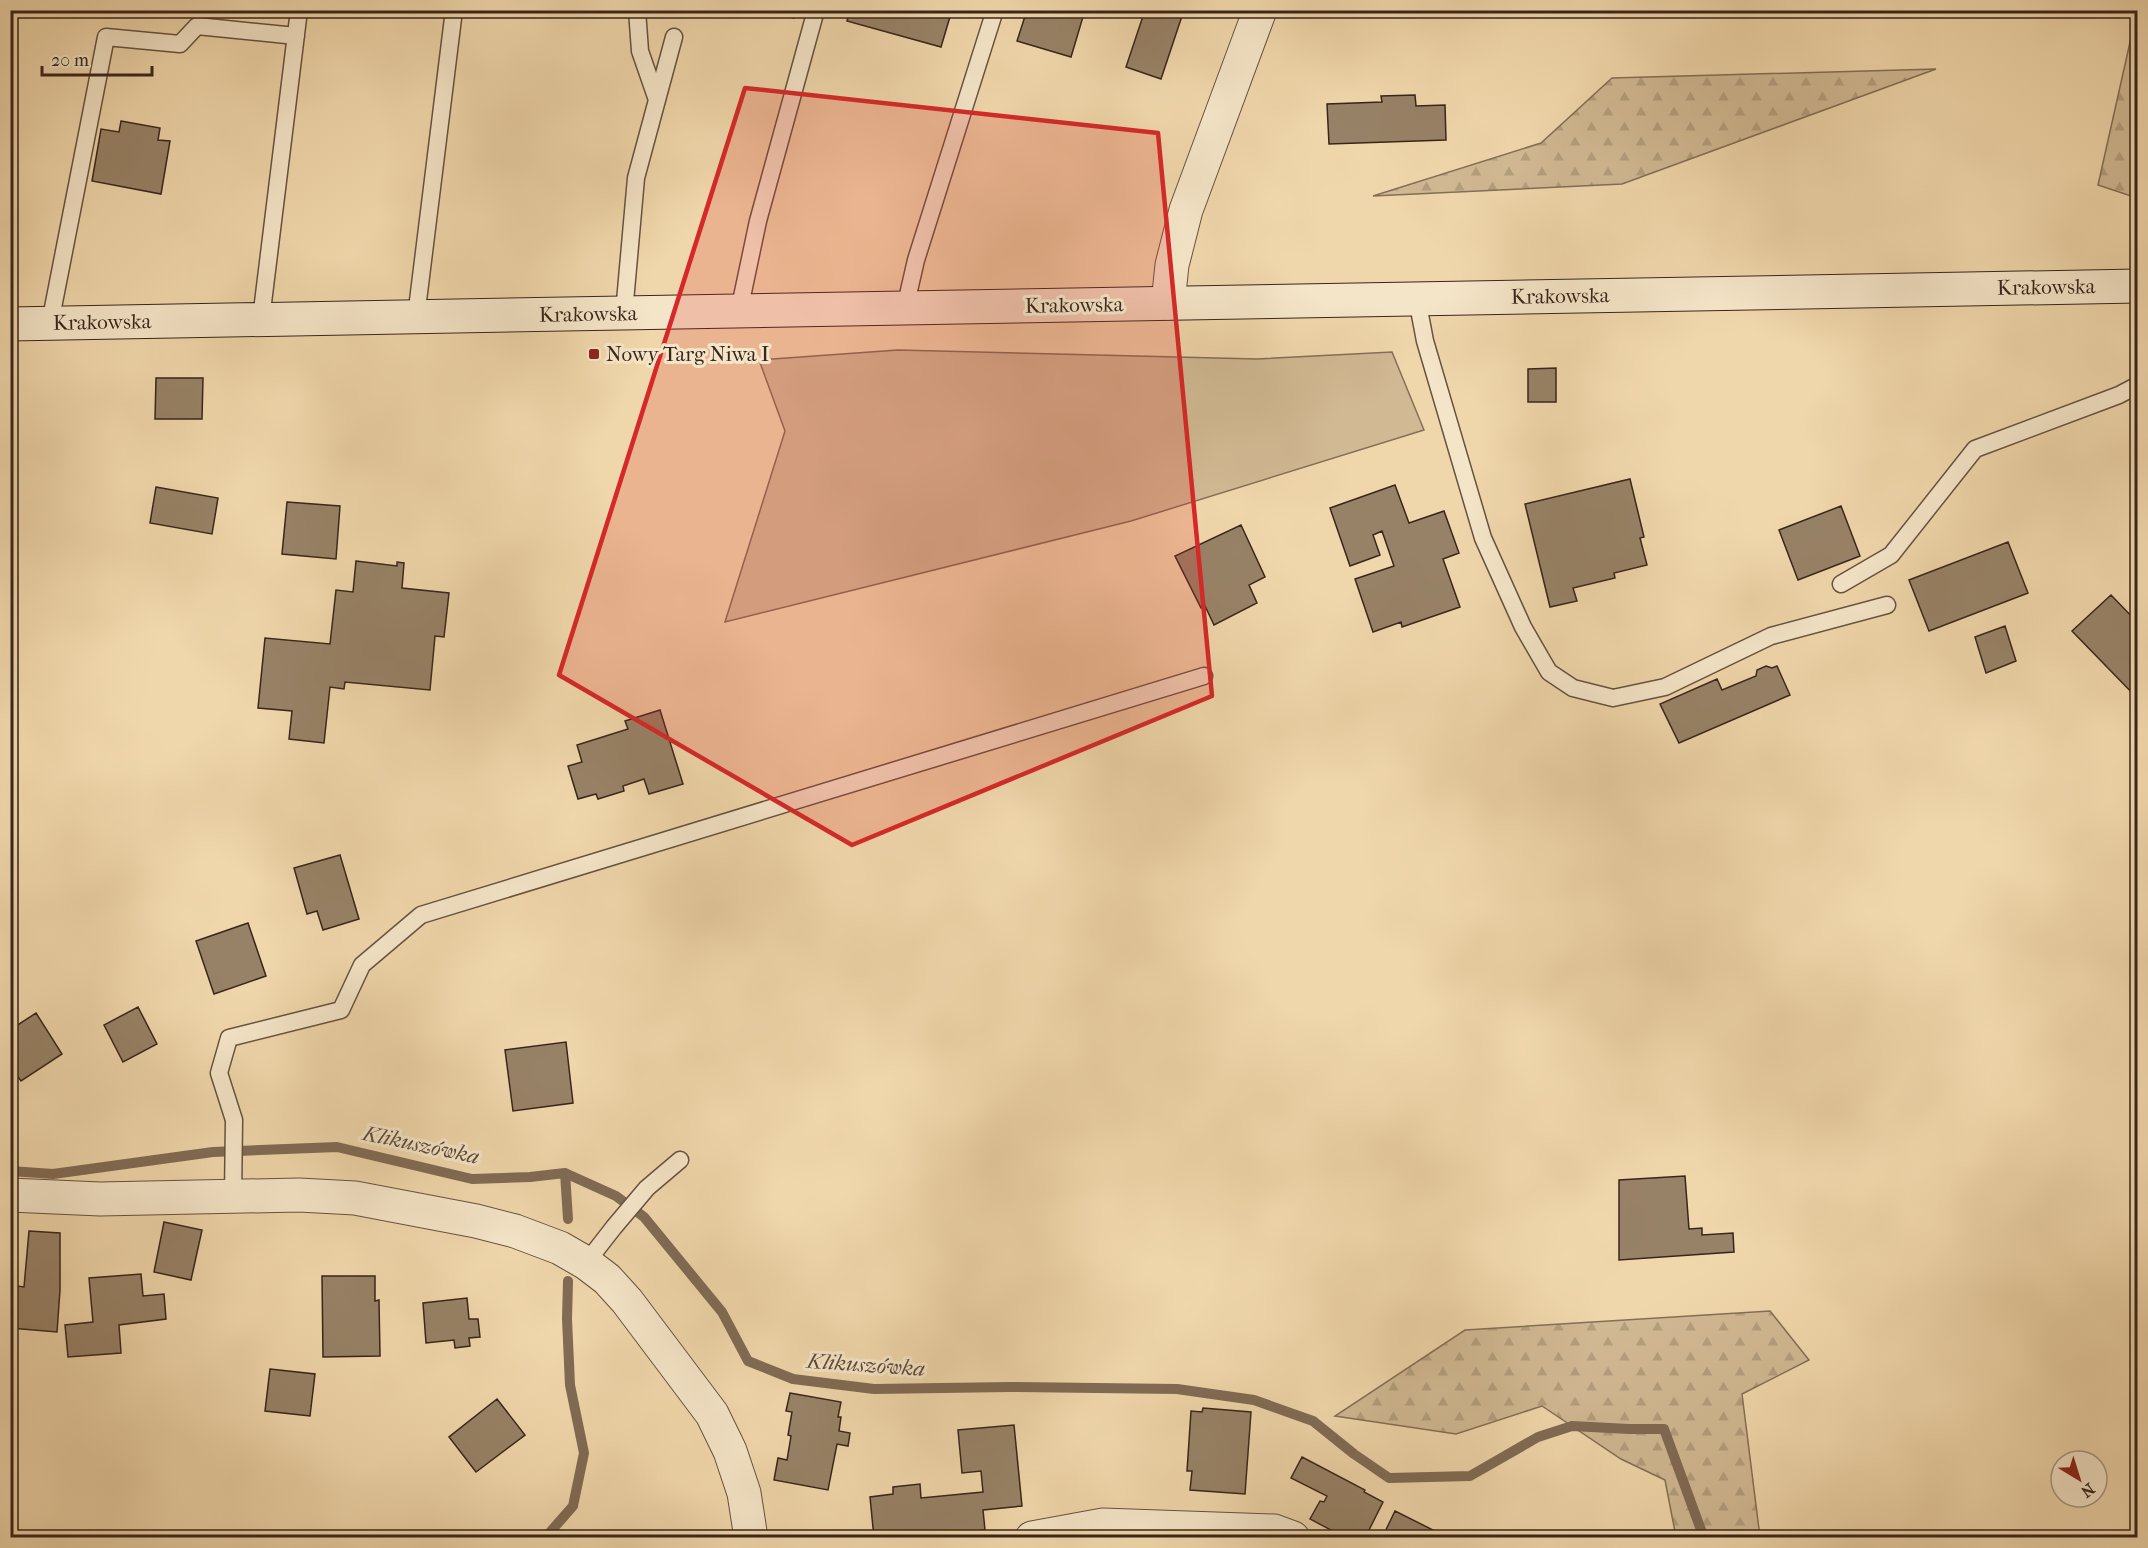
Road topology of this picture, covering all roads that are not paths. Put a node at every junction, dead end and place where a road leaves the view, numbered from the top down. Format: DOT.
graph roads {
  1 [pos="299,10"];
  2 [pos="454,10"];
  3 [pos="638,10"];
  4 [pos="816,10"];
  5 [pos="995,10"];
  6 [pos="1260,10"];
  7 [pos="296,36"];
  8 [pos="674,37"];
  9 [pos="657,100"];
  10 [pos="2138,286"];
  11 [pos="1417,299"];
  12 [pos="1168,303"];
  13 [pos="905,308"];
  14 [pos="739,311"];
  15 [pos="624,313"];
  16 [pos="416,317"];
  17 [pos="261,319"];
  18 [pos="50,323"];
  19 [pos="10,324"];
  20 [pos="2138,384"];
  21 [pos="1842,584"];
  22 [pos="1887,605"];
  23 [pos="1204,676"];
  24 [pos="680,1160"];
  25 [pos="233,1183"];
  26 [pos="10,1195"];
  27 [pos="586,1263"];
  28 [pos="752,1538"];
  29 [pos="1032,1538"];
  30 [pos="1293,1538"];
  1 -- 7 [label="lane"];
  2 -- 16 [label="lane"];
  3 -- 9 [label="lane"];
  4 -- 14 [label="lane"];
  5 -- 13 [label="lane"];
  6 -- 12 [label="main road"];
  7 -- 17 [label="lane"];
  7 -- 18 [label="lane"];
  8 -- 9 [label="lane"];
  9 -- 15 [label="lane"];
  10 -- 11 [label="main road, Krakowska"];
  11 -- 12 [label="main road, Krakowska"];
  11 -- 22 [label="lane"];
  12 -- 13 [label="main road, Krakowska"];
  13 -- 14 [label="main road, Krakowska"];
  14 -- 15 [label="main road, Krakowska"];
  15 -- 16 [label="main road, Krakowska"];
  16 -- 17 [label="main road, Krakowska"];
  17 -- 18 [label="main road, Krakowska"];
  18 -- 19 [label="main road, Krakowska"];
  20 -- 21 [label="lane"];
  23 -- 25 [label="lane"];
  24 -- 27 [label="lane"];
  25 -- 26 [label="main road"];
  25 -- 27 [label="main road"];
  27 -- 28 [label="main road"];
  29 -- 30 [label="main road"];
}
